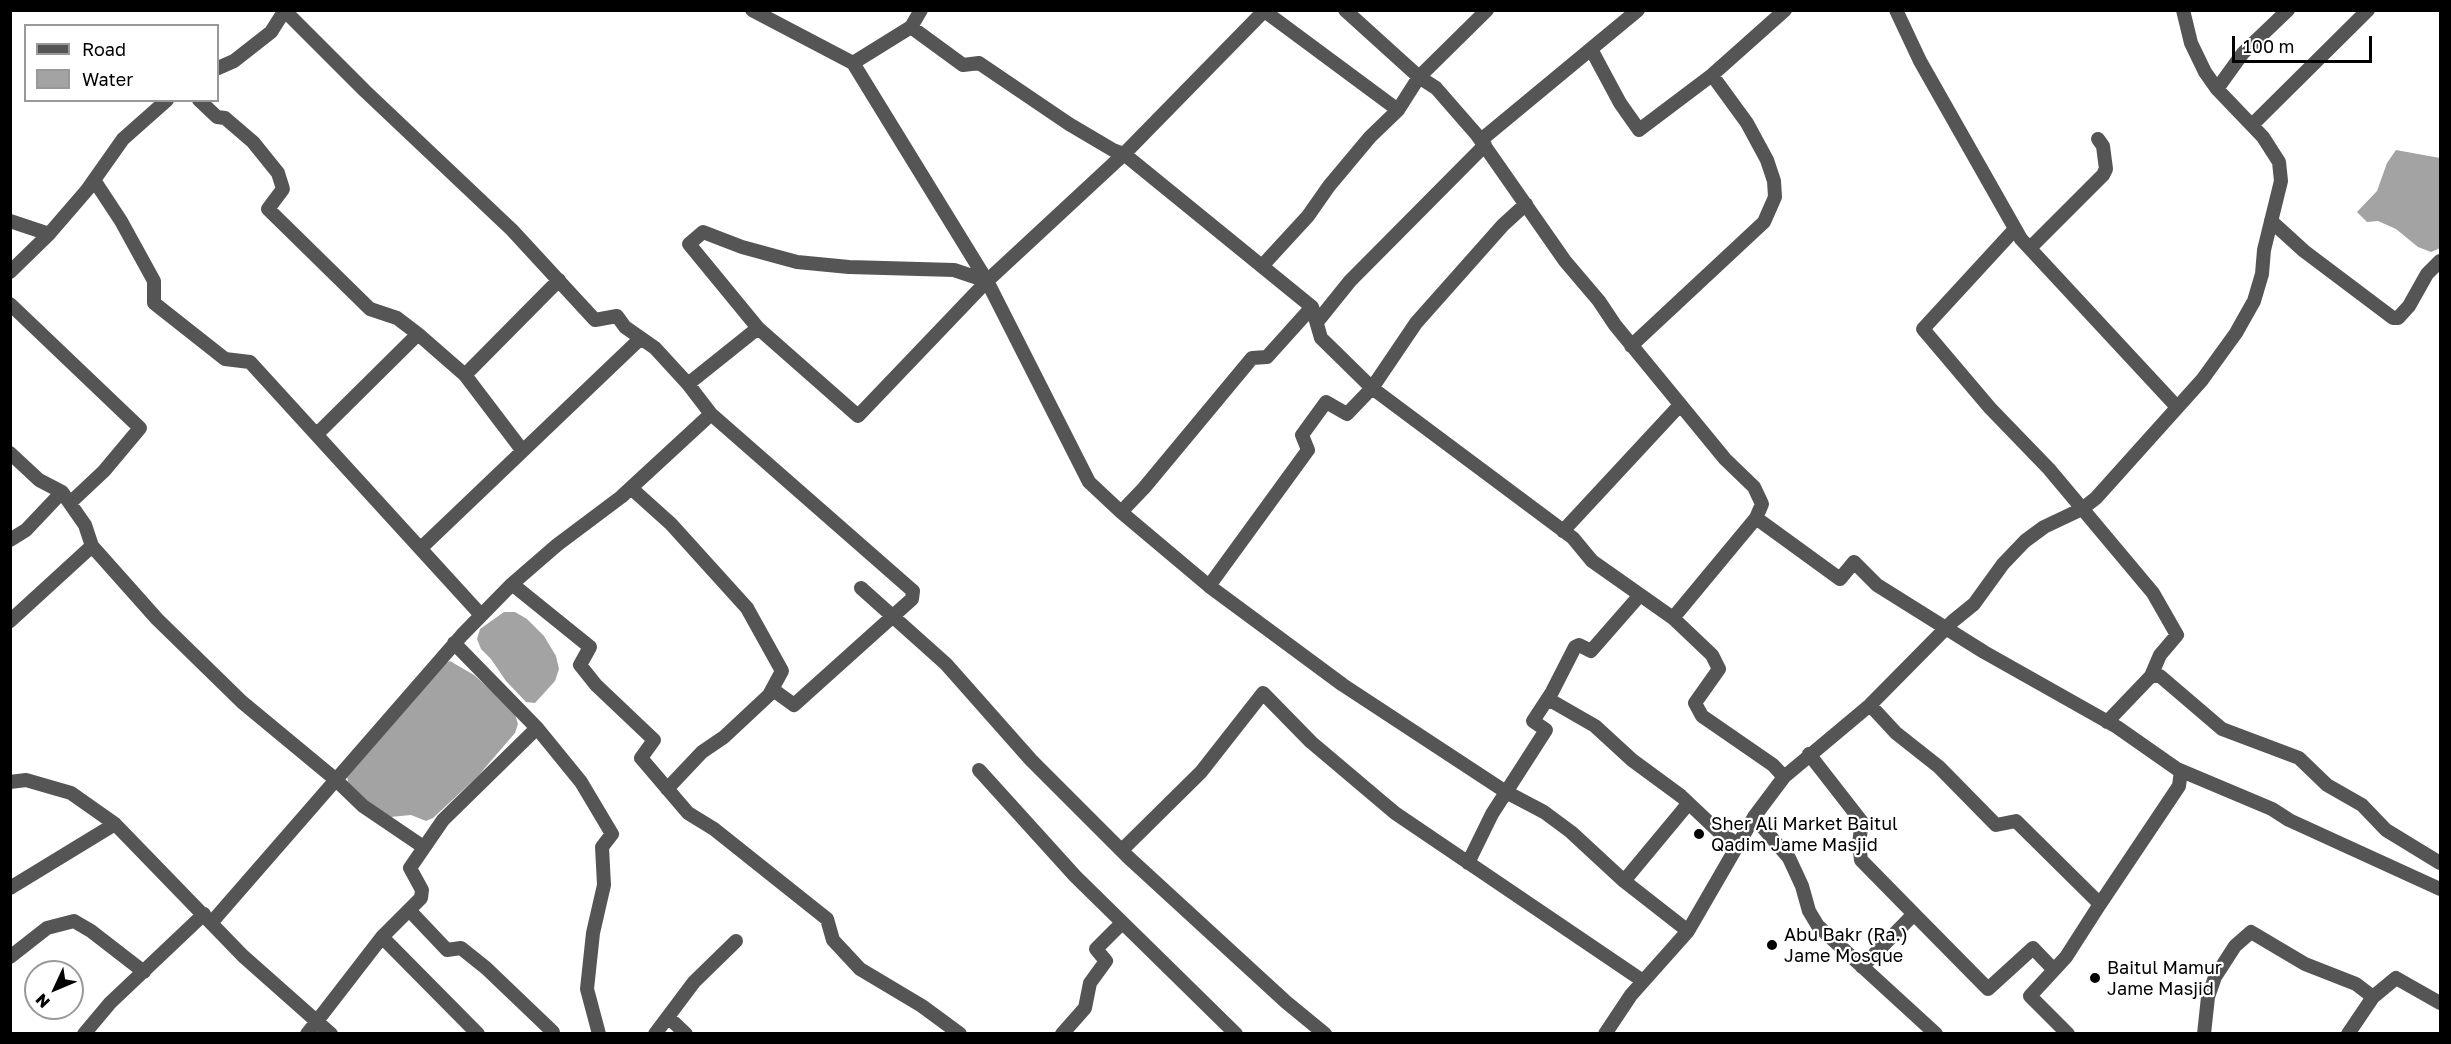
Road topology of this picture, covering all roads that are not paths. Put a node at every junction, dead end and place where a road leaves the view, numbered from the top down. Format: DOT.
graph roads {
  1 [pos="752,10"];
  2 [pos="921,10"];
  3 [pos="1345,10"];
  4 [pos="1487,10"];
  5 [pos="1638,10"];
  6 [pos="1785,10"];
  7 [pos="1896,10"];
  8 [pos="2183,10"];
  9 [pos="2288,10"];
  10 [pos="2368,10"];
  11 [pos="285,11"];
  12 [pos="1263,11"];
  13 [pos="911,27"];
  14 [pos="1591,49"];
  15 [pos="853,63"];
  16 [pos="219,68"];
  17 [pos="1713,75"];
  18 [pos="1419,77"];
  19 [pos="2217,89"];
  20 [pos="165,102"];
  21 [pos="201,102"];
  22 [pos="1398,110"];
  23 [pos="2252,126"];
  24 [pos="2098,139"];
  25 [pos="1483,142"];
  26 [pos="1124,154"];
  27 [pos="94,180"];
  28 [pos="1526,204"];
  29 [pos="10,221"];
  30 [pos="2271,221"];
  31 [pos="2015,229"];
  32 [pos="49,234"];
  33 [pos="2030,248"];
  34 [pos="2440,261"];
  35 [pos="1262,266"];
  36 [pos="10,272"];
  37 [pos="559,280"];
  38 [pos="987,281"];
  39 [pos="10,304"];
  40 [pos="1312,308"];
  41 [pos="1317,322"];
  42 [pos="758,327"];
  43 [pos="418,334"];
  44 [pos="640,338"];
  45 [pos="1631,346"];
  46 [pos="465,375"];
  47 [pos="688,384"];
  48 [pos="1372,388"];
  49 [pos="1680,405"];
  50 [pos="2177,407"];
  51 [pos="711,414"];
  52 [pos="317,434"];
  53 [pos="522,450"];
  54 [pos="10,453"];
  55 [pos="631,488"];
  56 [pos="67,497"];
  57 [pos="2082,509"];
  58 [pos="1121,512"];
  59 [pos="1756,518"];
  60 [pos="1563,531"];
  61 [pos="10,540"];
  62 [pos="92,546"];
  63 [pos="421,548"];
  64 [pos="512,584"];
  65 [pos="1209,586"];
  66 [pos="861,588"];
  67 [pos="1640,595"];
  68 [pos="481,615"];
  69 [pos="892,616"];
  70 [pos="1673,618"];
  71 [pos="10,621"];
  72 [pos="1946,628"];
  73 [pos="454,644"];
  74 [pos="2151,676"];
  75 [pos="772,689"];
  76 [pos="1548,699"];
  77 [pos="1870,705"];
  78 [pos="2107,722"];
  79 [pos="537,728"];
  80 [pos="1809,754"];
  81 [pos="979,770"];
  82 [pos="2181,771"];
  83 [pos="1784,777"];
  84 [pos="335,779"];
  85 [pos="10,782"];
  86 [pos="667,789"];
  87 [pos="1506,792"];
  88 [pos="1688,804"];
  89 [pos="1754,817"];
  90 [pos="116,824"];
  91 [pos="1737,844"];
  92 [pos="422,846"];
  93 [pos="1122,850"];
  94 [pos="1468,863"];
  95 [pos="2440,863"];
  96 [pos="1624,880"];
  97 [pos="10,888"];
  98 [pos="2440,889"];
  99 [pos="2100,904"];
  100 [pos="410,911"];
  101 [pos="1914,914"];
  102 [pos="208,918"];
  103 [pos="1122,923"];
  104 [pos="1688,931"];
  105 [pos="382,937"];
  106 [pos="736,941"];
  107 [pos="10,957"];
  108 [pos="1862,967"];
  109 [pos="2054,970"];
  110 [pos="144,972"];
  111 [pos="1643,981"];
  112 [pos="2373,997"];
  113 [pos="2440,1003"];
  114 [pos="668,1017"];
  115 [pos="317,1022"];
  116 [pos="553,1032"];
  117 [pos="84,1034"];
  118 [pos="307,1034"];
  119 [pos="331,1034"];
  120 [pos="478,1034"];
  121 [pos="599,1034"];
  122 [pos="655,1034"];
  123 [pos="686,1034"];
  124 [pos="960,1034"];
  125 [pos="1062,1034"];
  126 [pos="1236,1034"];
  127 [pos="1325,1034"];
  128 [pos="1605,1034"];
  129 [pos="1936,1034"];
  130 [pos="2068,1034"];
  131 [pos="2204,1034"];
  132 [pos="2348,1034"];
  1 -- 15 [label="street"];
  2 -- 13 [label="street"];
  3 -- 18 [label="street"];
  4 -- 18 [label="street"];
  5 -- 14 [label="street"];
  6 -- 17 [label="street"];
  7 -- 31 [label="street"];
  8 -- 19 [label="street"];
  9 -- 19 [label="street"];
  10 -- 23 [label="street"];
  11 -- 16 [label="street"];
  11 -- 37 [label="street"];
  12 -- 22 [label="street"];
  12 -- 26 [label="street"];
  13 -- 15 [label="street"];
  13 -- 26 [label="street"];
  14 -- 17 [label="street"];
  14 -- 25 [label="street"];
  15 -- 38 [label="street"];
  17 -- 45 [label="street"];
  18 -- 22 [label="street"];
  18 -- 25 [label="street"];
  19 -- 23 [label="street"];
  20 -- 27 [label="street"];
  21 -- 43 [label="street"];
  22 -- 35 [label="street"];
  23 -- 30 [label="street"];
  24 -- 33 [label="street"];
  25 -- 28 [label="street"];
  25 -- 41 [label="street"];
  26 -- 35 [label="street"];
  26 -- 38 [label="street"];
  27 -- 32 [label="street"];
  27 -- 52 [label="street"];
  28 -- 45 [label="street"];
  28 -- 48 [label="street"];
  29 -- 32 [label="street"];
  30 -- 34 [label="street"];
  30 -- 50 [label="street"];
  31 -- 33 [label="street"];
  31 -- 57 [label="street"];
  32 -- 36 [label="street"];
  33 -- 50 [label="street"];
  35 -- 40 [label="street"];
  37 -- 44 [label="street"];
  37 -- 46 [label="street"];
  38 -- 42 [label="street"];
  38 -- 42 [label="street"];
  38 -- 58 [label="street"];
  39 -- 56 [label="street"];
  40 -- 41 [label="street"];
  40 -- 58 [label="street"];
  41 -- 48 [label="street"];
  42 -- 47 [label="street"];
  43 -- 46 [label="street"];
  43 -- 52 [label="street"];
  44 -- 47 [label="street"];
  44 -- 53 [label="street"];
  45 -- 49 [label="street"];
  46 -- 53 [label="street"];
  47 -- 51 [label="street"];
  48 -- 60 [label="street"];
  48 -- 65 [label="street"];
  49 -- 59 [label="street"];
  49 -- 60 [label="street"];
  50 -- 57 [label="street"];
  51 -- 55 [label="street"];
  51 -- 69 [label="street"];
  52 -- 63 [label="street"];
  53 -- 63 [label="street"];
  54 -- 56 [label="street"];
  55 -- 64 [label="street"];
  55 -- 75 [label="street"];
  56 -- 61 [label="street"];
  56 -- 62 [label="street"];
  57 -- 72 [label="street"];
  57 -- 74 [label="street"];
  58 -- 65 [label="street"];
  59 -- 70 [label="street"];
  59 -- 72 [label="street"];
  60 -- 67 [label="street"];
  62 -- 71 [label="street"];
  62 -- 84 [label="street"];
  63 -- 68 [label="street"];
  64 -- 68 [label="street"];
  64 -- 86 [label="street"];
  65 -- 87 [label="street"];
  66 -- 69 [label="street"];
  67 -- 70 [label="street"];
  67 -- 76 [label="street"];
  68 -- 73 [label="street"];
  69 -- 75 [label="street"];
  69 -- 93 [label="street"];
  70 -- 83 [label="street"];
  72 -- 77 [label="street"];
  72 -- 78 [label="street"];
  73 -- 79 [label="street"];
  73 -- 84 [label="street"];
  74 -- 78 [label="street"];
  74 -- 95 [label="street"];
  75 -- 86 [label="street"];
  76 -- 87 [label="street"];
  76 -- 88 [label="street"];
  77 -- 80 [label="street"];
  77 -- 99 [label="street"];
  78 -- 82 [label="street"];
  79 -- 92 [label="street"];
  79 -- 121 [label="street"];
  80 -- 83 [label="street"];
  80 -- 101 [label="street"];
  81 -- 103 [label="street"];
  82 -- 98 [label="street"];
  82 -- 99 [label="street"];
  83 -- 89 [label="street"];
  84 -- 92 [label="street"];
  84 -- 102 [label="street"];
  85 -- 90 [label="street"];
  86 -- 124 [label="street"];
  87 -- 94 [label="street"];
  87 -- 96 [label="street"];
  88 -- 91 [label="street"];
  88 -- 96 [label="street"];
  89 -- 91 [label="street"];
  89 -- 108 [label="street"];
  90 -- 97 [label="street"];
  90 -- 102 [label="street"];
  91 -- 104 [label="street"];
  92 -- 100 [label="street"];
  93 -- 94 [label="street"];
  93 -- 127 [label="street"];
  94 -- 111 [label="street"];
  96 -- 104 [label="street"];
  99 -- 109 [label="street"];
  100 -- 105 [label="street"];
  100 -- 116 [label="street"];
  101 -- 108 [label="street"];
  101 -- 109 [label="street"];
  102 -- 110 [label="street"];
  102 -- 115 [label="street"];
  103 -- 125 [label="street"];
  103 -- 126 [label="street"];
  104 -- 111 [label="street"];
  105 -- 115 [label="street"];
  105 -- 120 [label="street"];
  106 -- 114 [label="street"];
  107 -- 110 [label="street"];
  108 -- 129 [label="street"];
  109 -- 130 [label="street"];
  110 -- 117 [label="street"];
  111 -- 128 [label="street"];
  112 -- 113 [label="street"];
  112 -- 131 [label="street"];
  112 -- 132 [label="street"];
  114 -- 122 [label="street"];
  114 -- 123 [label="street"];
  115 -- 118 [label="street"];
  115 -- 119 [label="street"];
}
